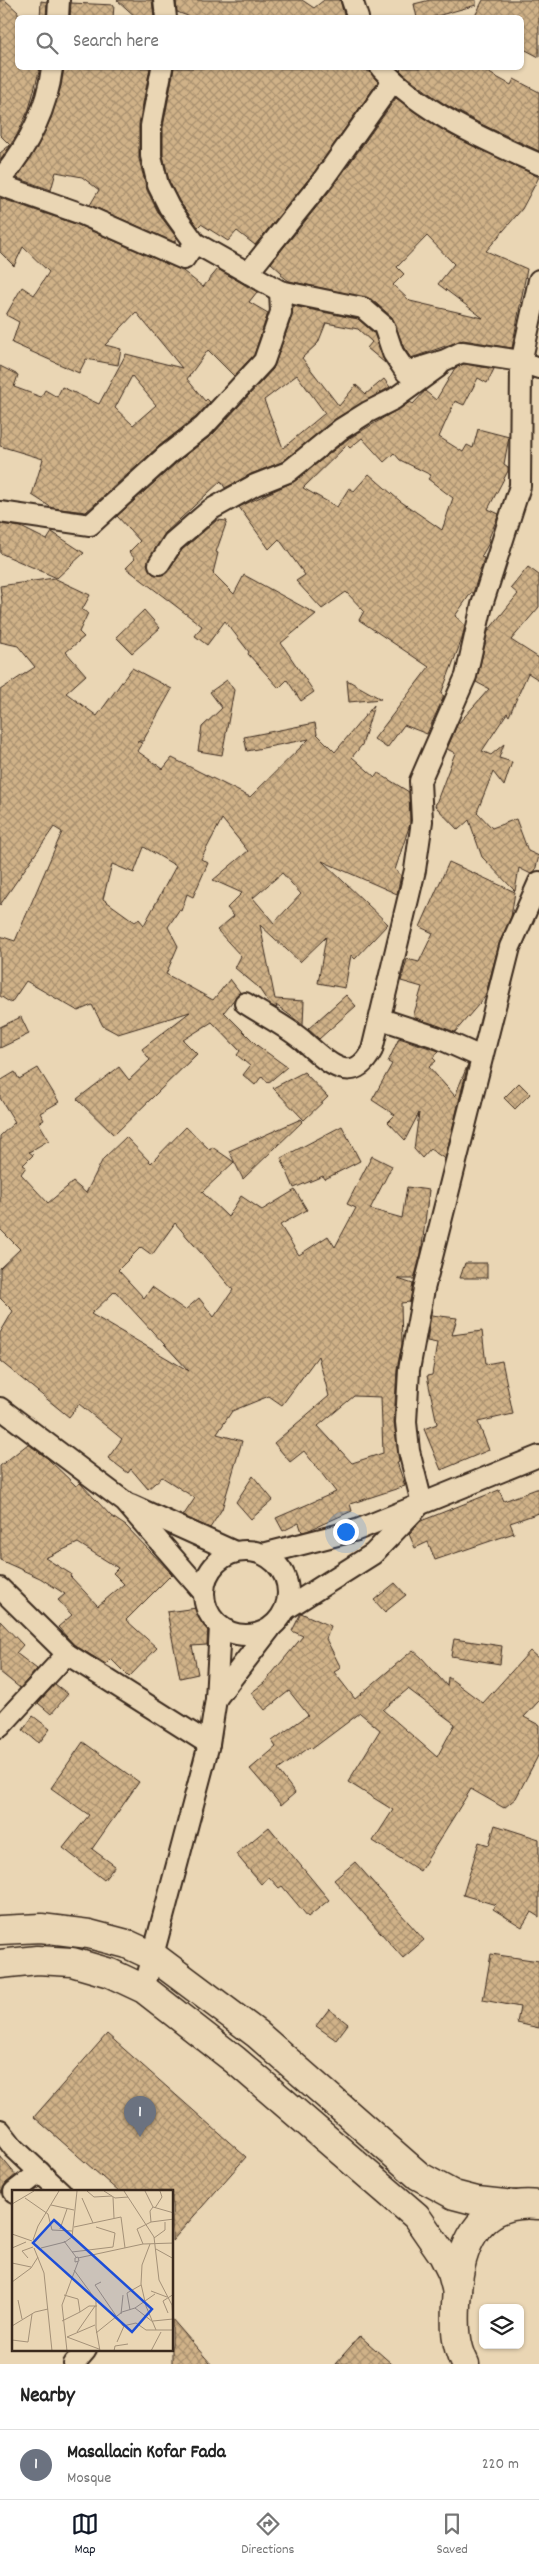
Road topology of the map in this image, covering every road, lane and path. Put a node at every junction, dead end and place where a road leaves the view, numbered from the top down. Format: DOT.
graph roads {
  1 [pos="59,0"];
  2 [pos="164,0"];
  3 [pos="352,0"];
  4 [pos="58,15"];
  5 [pos="166,15"];
  6 [pos="357,15"];
  7 [pos="52,70"];
  8 [pos="162,70"];
  9 [pos="387,74"];
  10 [pos="539,164"];
  11 [pos="0,180"];
  12 [pos="0,185"];
  13 [pos="195,243"];
  14 [pos="248,273"];
  15 [pos="539,280"];
  16 [pos="280,291"];
  17 [pos="445,360"];
  18 [pos="530,365"];
  19 [pos="0,512"];
  20 [pos="159,564"];
  21 [pos="539,882"];
  22 [pos="245,1003"];
  23 [pos="381,1019"];
  24 [pos="481,1057"];
  25 [pos="0,1408"];
  26 [pos="539,1456"];
  27 [pos="125,1502"];
  28 [pos="422,1503"];
  29 [pos="235,1552"];
  30 [pos="263,1554"];
  31 [pos="0,1588"];
  32 [pos="203,1592"];
  33 [pos="286,1609"];
  34 [pos="220,1627"];
  35 [pos="271,1628"];
  36 [pos="67,1654"];
  37 [pos="216,1699"];
  38 [pos="0,1728"];
  39 [pos="209,1744"];
  40 [pos="0,1930"];
  41 [pos="153,1956"];
  42 [pos="0,1964"];
  43 [pos="144,1989"];
  44 [pos="0,2130"];
  45 [pos="40,2172"];
  46 [pos="17,2190"];
  47 [pos="59,2190"];
  48 [pos="12,2193"];
  49 [pos="0,2202"];
  50 [pos="527,2205"];
  51 [pos="457,2292"];
  52 [pos="84,2352"];
  53 [pos="460,2358"];
  54 [pos="74,2364"];
  1 -- 4 [label="street"];
  2 -- 5 [label="street"];
  3 -- 6 [label="street"];
  7 -- 11 [label="street"];
  8 -- 13 [label="street"];
  9 -- 10 [label="street"];
  9 -- 14 [label="street"];
  12 -- 13 [label="street"];
  13 -- 14 [label="street"];
  14 -- 16 [label="street"];
  15 -- 18 [label="street"];
  16 -- 17 [label="street"];
  16 -- 19 [label="street"];
  17 -- 18 [label="street"];
  17 -- 20 [label="street"];
  18 -- 23 [label="street"];
  21 -- 24 [label="street"];
  22 -- 23 [label="street"];
  23 -- 24 [label="street"];
  24 -- 28 [label="street"];
  25 -- 27 [label="street"];
  26 -- 28 [label="street"];
  27 -- 29 [label="street"];
  27 -- 32 [label="street"];
  28 -- 30 [label="street"];
  28 -- 33 [label="street"];
  29 -- 30 [label="street"];
  29 -- 32 [label="street"];
  30 -- 33 [label="street"];
  31 -- 36 [label="street"];
  32 -- 34 [label="street"];
  33 -- 35 [label="street"];
  34 -- 35 [label="street"];
  34 -- 37 [label="street"];
  35 -- 37 [label="street"];
  36 -- 38 [label="street"];
  36 -- 39 [label="street"];
  37 -- 39 [label="street"];
  39 -- 41 [label="street"];
  40 -- 41 [label="main road"];
  41 -- 43 [label="street"];
  41 -- 50 [label="main road"];
  42 -- 43 [label="main road"];
  43 -- 51 [label="main road"];
  44 -- 45 [label="street"];
  45 -- 46 [label="street"];
  45 -- 47 [label="street"];
  48 -- 49 [label="street"];
  50 -- 51 [label="main road"];
  51 -- 53 [label="main road"];
  52 -- 54 [label="street"];
}
